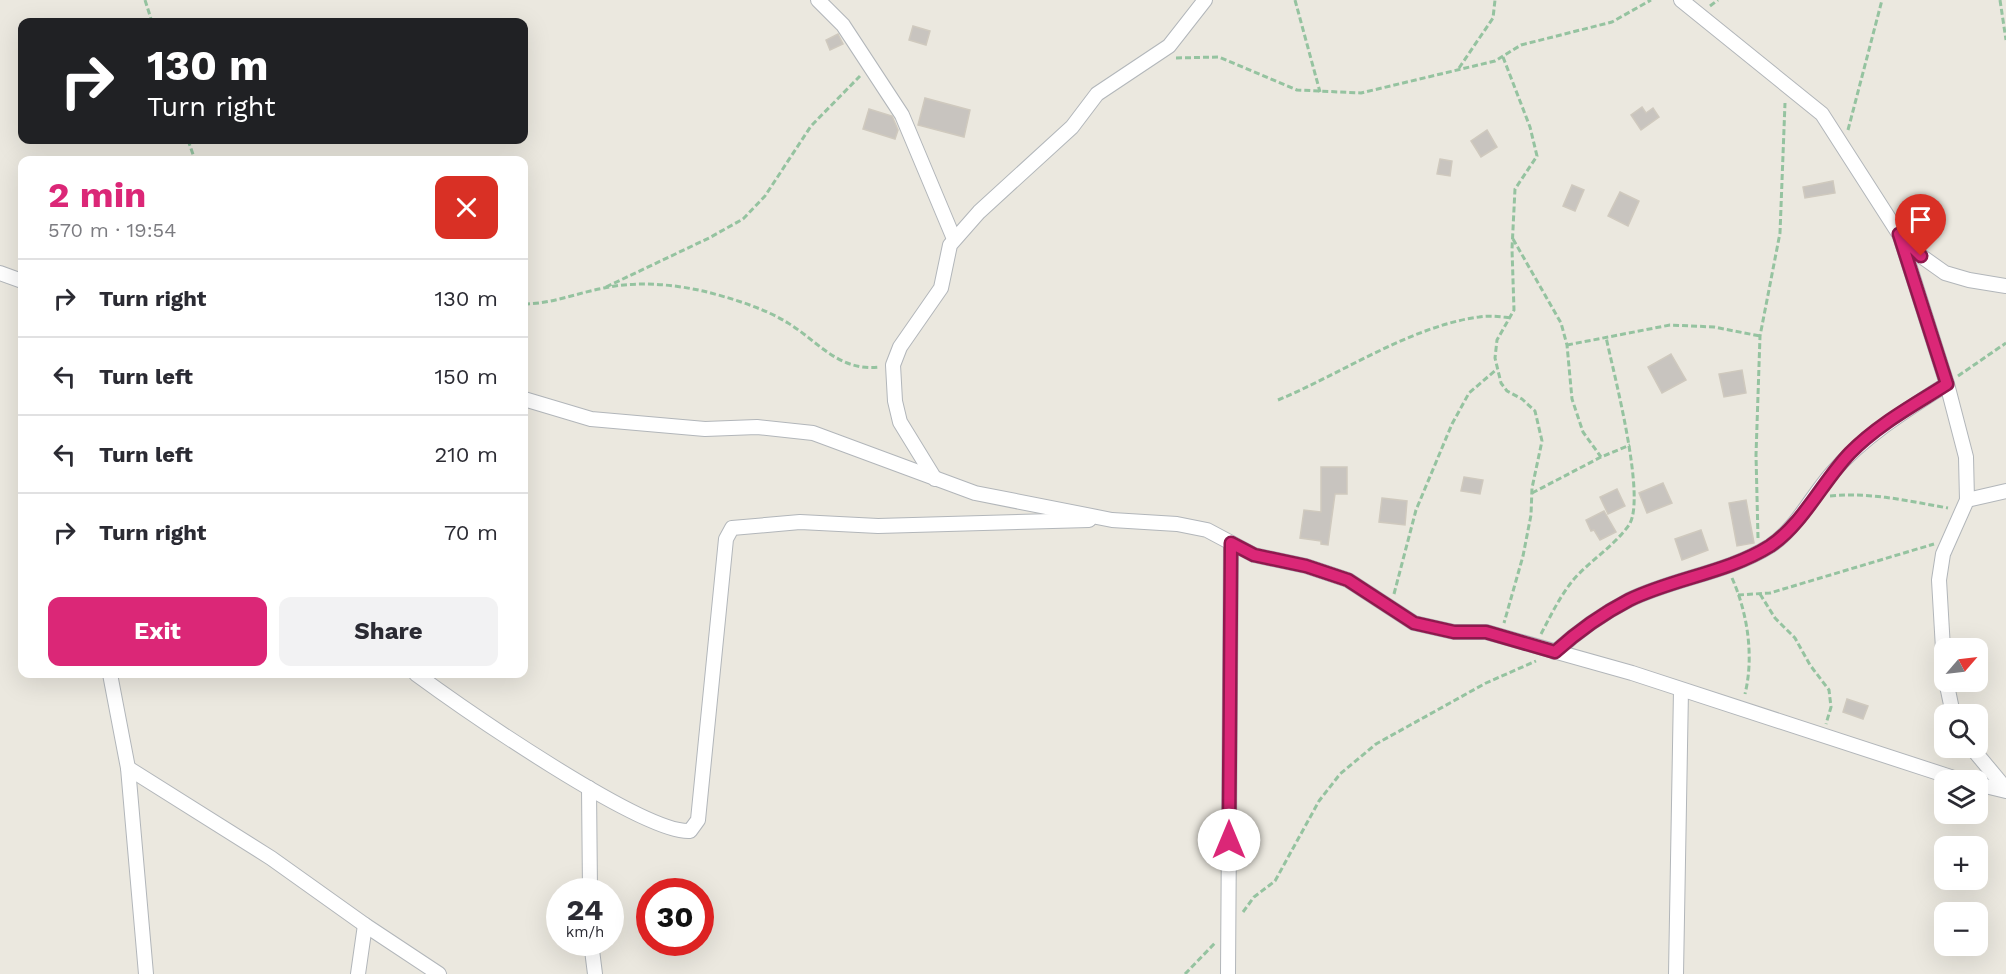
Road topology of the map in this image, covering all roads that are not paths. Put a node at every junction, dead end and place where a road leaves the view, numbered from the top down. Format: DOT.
graph roads {
  1 [pos="818,0"];
  2 [pos="1205,0"];
  3 [pos="1681,0"];
  4 [pos="1899,234"];
  5 [pos="954,239"];
  6 [pos="0,273"];
  7 [pos="18,280"];
  8 [pos="2006,286"];
  9 [pos="1947,384"];
  10 [pos="528,400"];
  11 [pos="935,479"];
  12 [pos="2006,491"];
  13 [pos="1965,506"];
  14 [pos="1112,520"];
  15 [pos="1231,543"];
  16 [pos="1942,638"];
  17 [pos="1554,652"];
  18 [pos="111,678"];
  19 [pos="435,680"];
  20 [pos="1681,690"];
  21 [pos="1980,758"];
  22 [pos="128,768"];
  23 [pos="1934,772"];
  24 [pos="1988,786"];
  25 [pos="589,788"];
  26 [pos="2006,790"];
  27 [pos="590,878"];
  28 [pos="365,925"];
  29 [pos="593,956"];
  30 [pos="146,974"];
  31 [pos="358,974"];
  32 [pos="440,974"];
  33 [pos="595,974"];
  34 [pos="1228,974"];
  35 [pos="1676,974"];
  1 -- 5 [label="street"];
  2 -- 5 [label="street"];
  3 -- 4 [label="street"];
  4 -- 8 [label="street"];
  4 -- 9 [label="street"];
  5 -- 11 [label="street"];
  6 -- 7 [label="street"];
  9 -- 13 [label="street"];
  9 -- 17 [label="street"];
  10 -- 11 [label="street"];
  11 -- 14 [label="street"];
  12 -- 13 [label="street"];
  13 -- 16 [label="street"];
  14 -- 15 [label="street"];
  14 -- 25 [label="street"];
  15 -- 17 [label="street"];
  15 -- 34 [label="street"];
  17 -- 20 [label="street"];
  18 -- 22 [label="street"];
  19 -- 25 [label="street"];
  20 -- 23 [label="street"];
  20 -- 35 [label="street"];
  21 -- 26 [label="street"];
  22 -- 28 [label="street"];
  22 -- 30 [label="street"];
  24 -- 26 [label="street"];
  25 -- 27 [label="street"];
  28 -- 31 [label="street"];
  28 -- 32 [label="street"];
  29 -- 33 [label="street"];
}
